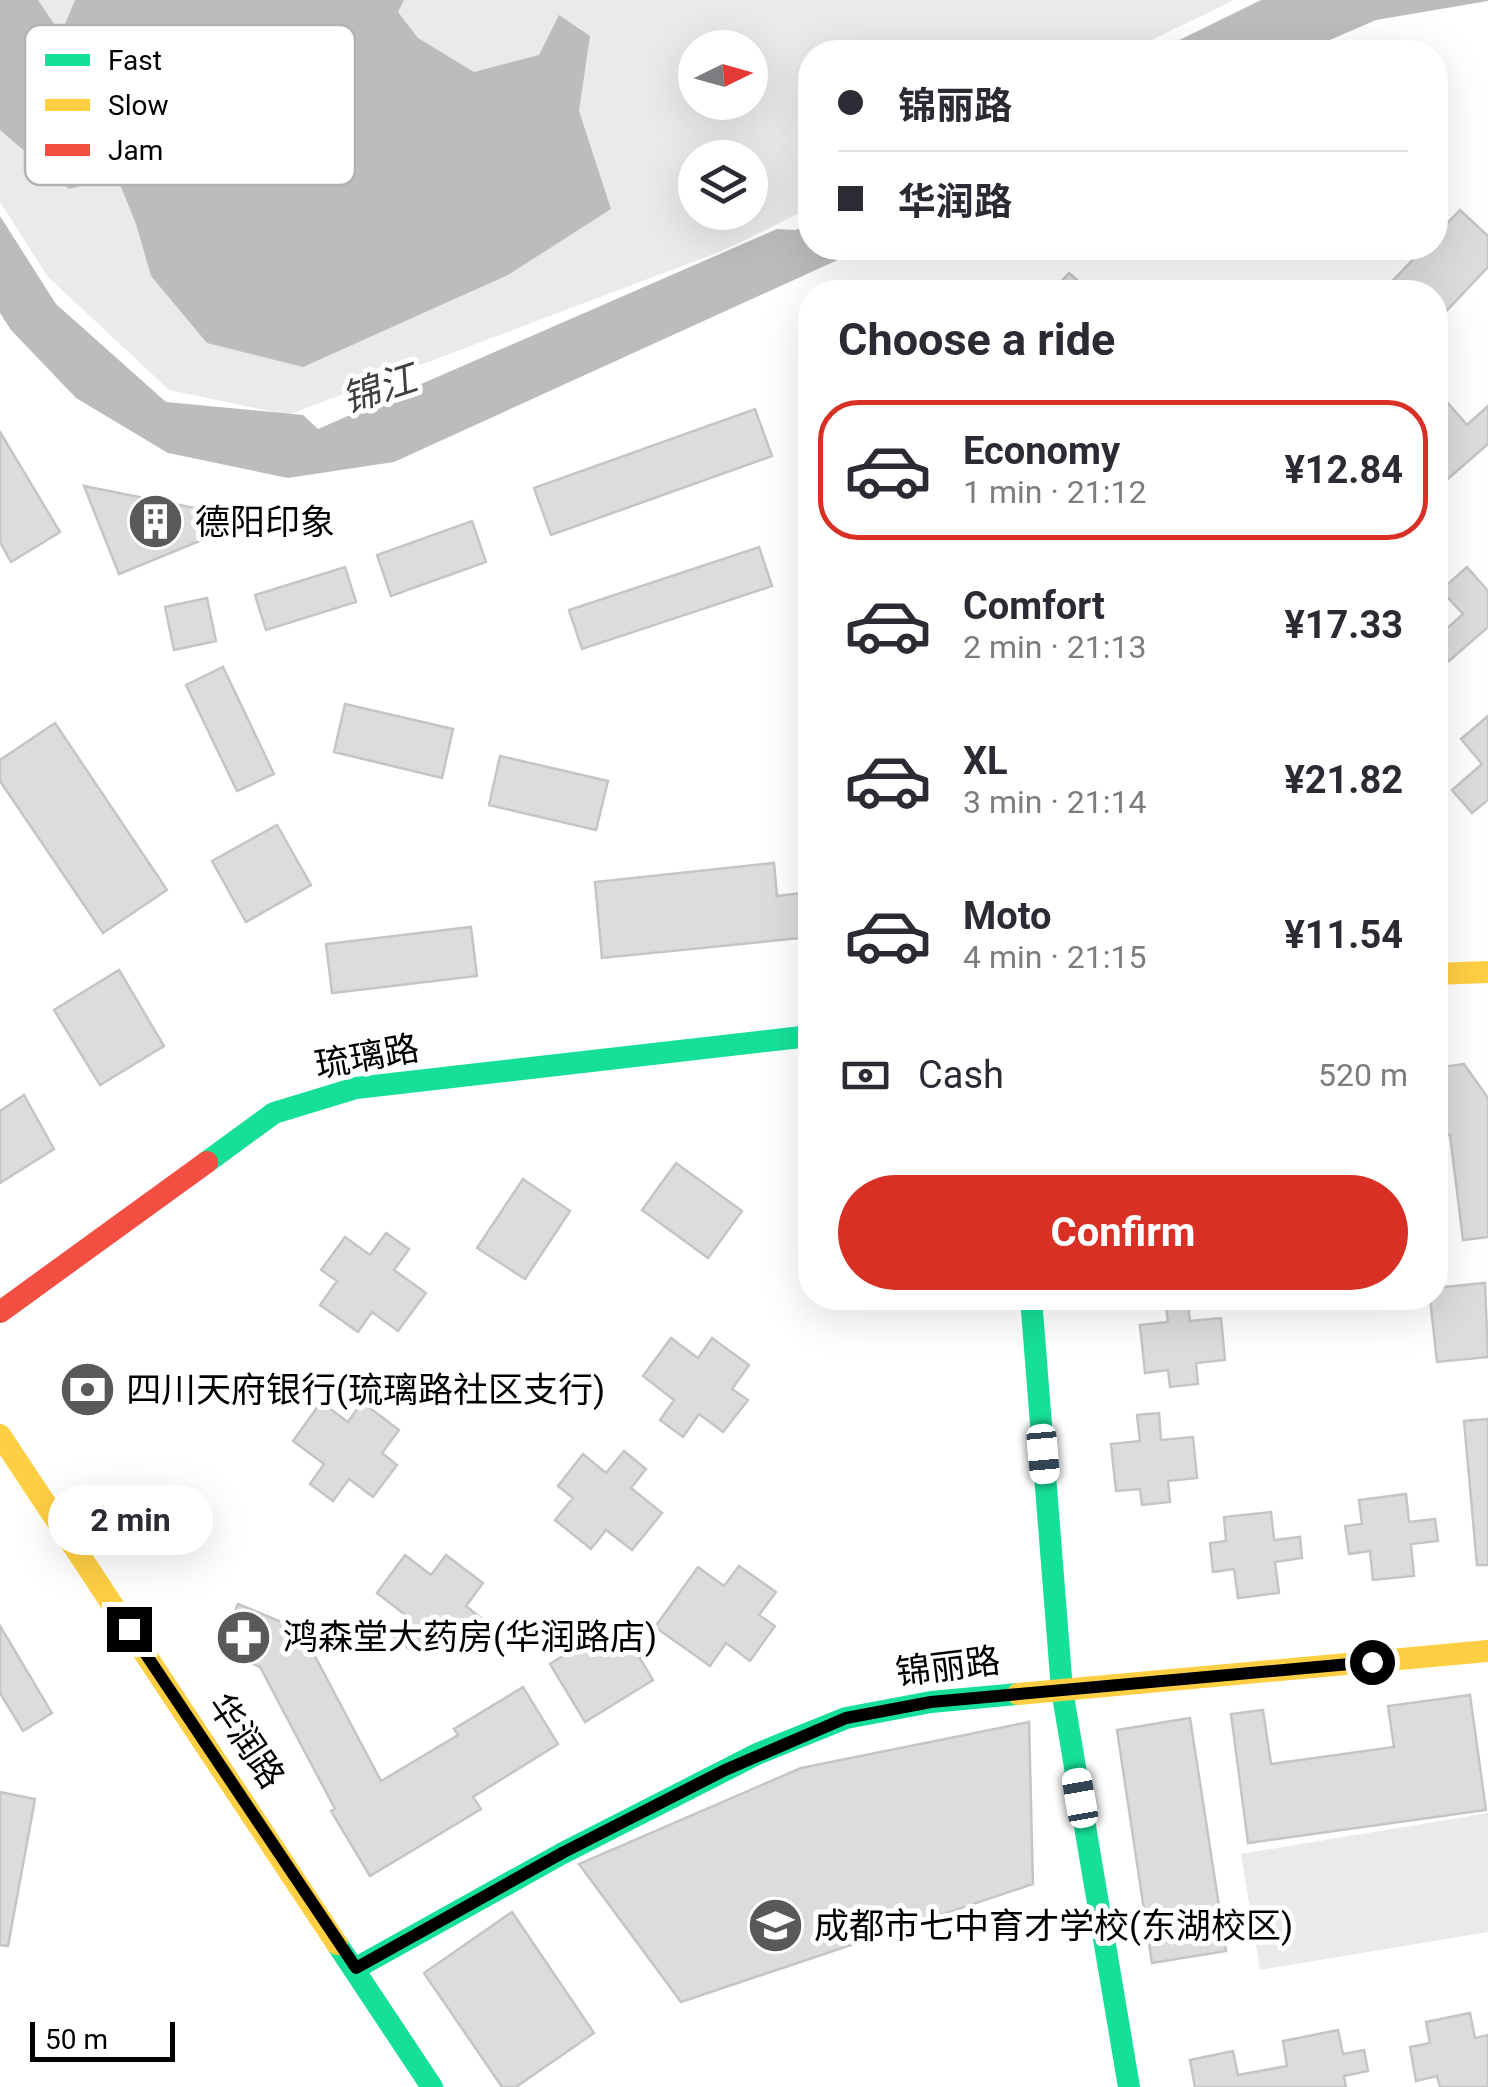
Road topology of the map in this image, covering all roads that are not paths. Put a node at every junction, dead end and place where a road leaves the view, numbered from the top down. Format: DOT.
graph roads {
  1 [pos="1488,972"];
  2 [pos="1448,974"];
  3 [pos="798,1037"];
  4 [pos="1032,1310"];
  5 [pos="0,1312"];
  6 [pos="0,1434"];
  7 [pos="1488,1651"];
  8 [pos="1062,1690"];
  9 [pos="356,1968"];
  10 [pos="432,2087"];
  11 [pos="1129,2087"];
  1 -- 2 [label="street"];
  3 -- 5 [label="street, 琉璃路"];
  4 -- 8 [label="street"];
  6 -- 9 [label="street, 华润路"];
  7 -- 8 [label="street, 锦丽路"];
  8 -- 9 [label="street, 锦丽路"];
  8 -- 11 [label="street"];
  9 -- 10 [label="street, 华润路"];
}
